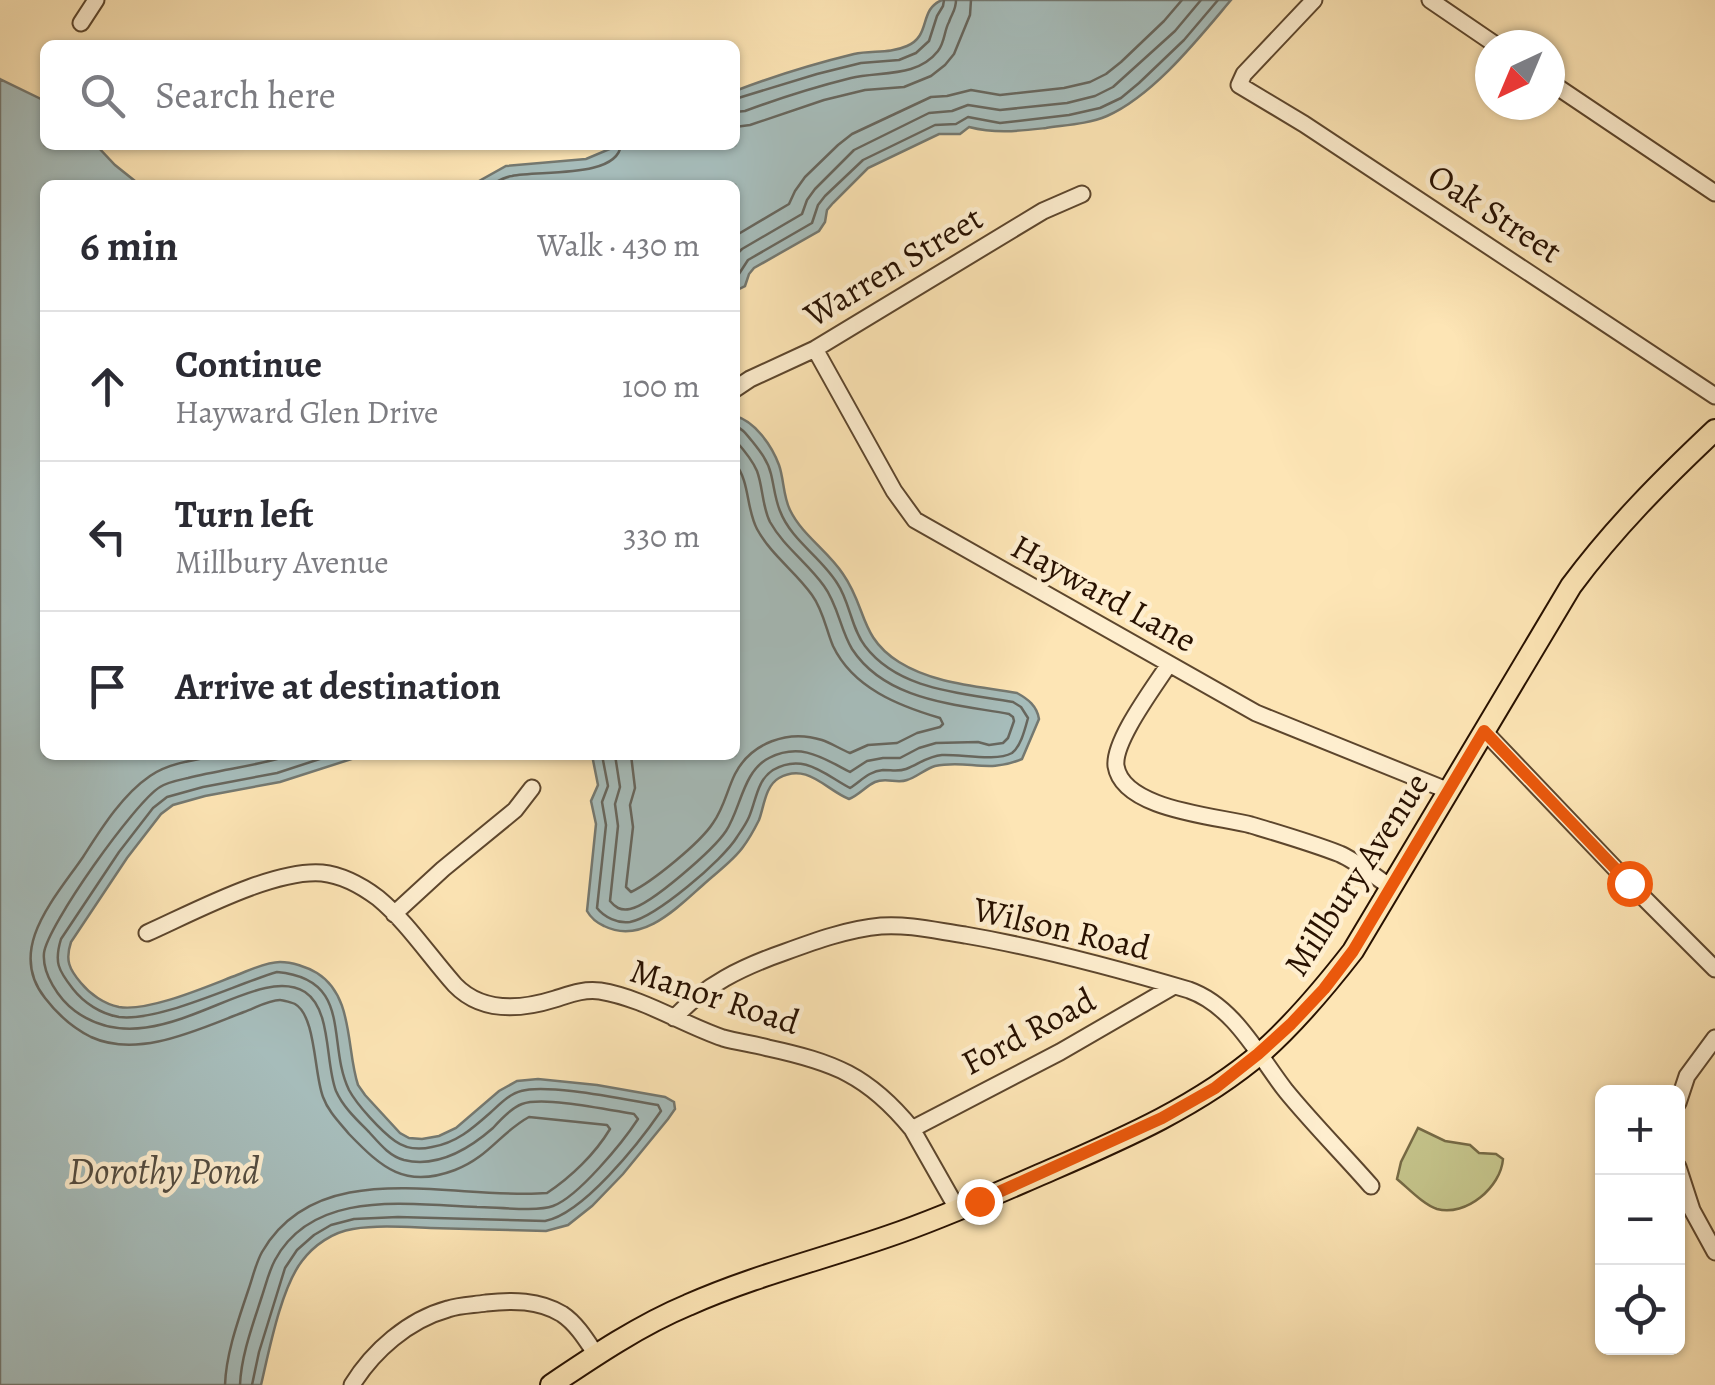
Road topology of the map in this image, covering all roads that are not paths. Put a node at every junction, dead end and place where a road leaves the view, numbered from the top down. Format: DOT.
graph roads {
  1 [pos="96,0"];
  2 [pos="1314,0"];
  3 [pos="1430,0"];
  4 [pos="81,23"];
  5 [pos="1475,31"];
  6 [pos="1565,92"];
  7 [pos="1715,193"];
  8 [pos="1082,194"];
  9 [pos="814,349"];
  10 [pos="740,386"];
  11 [pos="1715,396"];
  12 [pos="1715,430"];
  13 [pos="1170,664"];
  14 [pos="1484,731"];
  15 [pos="532,788"];
  16 [pos="1449,791"];
  17 [pos="1392,888"];
  18 [pos="394,914"];
  19 [pos="147,933"];
  20 [pos="1715,969"];
  21 [pos="1174,986"];
  22 [pos="674,1018"];
  23 [pos="1715,1038"];
  24 [pos="1258,1054"];
  25 [pos="1684,1085"];
  26 [pos="912,1128"];
  27 [pos="1681,1175"];
  28 [pos="1370,1186"];
  29 [pos="958,1210"];
  30 [pos="1715,1252"];
  31 [pos="597,1356"];
  32 [pos="352,1385"];
  33 [pos="551,1385"];
  1 -- 4 [label="street"];
  2 -- 11 [label="street, Oak Street"];
  3 -- 5 [label="street"];
  6 -- 7 [label="street"];
  8 -- 9 [label="street, Warren Street"];
  9 -- 10 [label="street, Warren Street"];
  9 -- 13 [label="street, Hayward Lane"];
  12 -- 14 [label="main road, Millbury Avenue"];
  13 -- 16 [label="street, Hayward Lane"];
  13 -- 17 [label="street"];
  14 -- 16 [label="main road, Millbury Avenue"];
  14 -- 20 [label="street"];
  15 -- 18 [label="street"];
  16 -- 17 [label="main road, Millbury Avenue"];
  17 -- 24 [label="main road, Millbury Avenue"];
  18 -- 19 [label="street, Manor Road"];
  18 -- 22 [label="street, Manor Road"];
  21 -- 22 [label="street, Wilson Road"];
  21 -- 24 [label="street, Wilson Road"];
  21 -- 26 [label="street, Ford Road"];
  22 -- 26 [label="street, Manor Road"];
  23 -- 25 [label="street"];
  24 -- 28 [label="street, Wilson Road"];
  24 -- 29 [label="main road, Millbury Avenue"];
  26 -- 29 [label="street, Manor Road"];
  27 -- 30 [label="street"];
  29 -- 31 [label="main road, Millbury Avenue"];
  31 -- 32 [label="street"];
  31 -- 33 [label="main road, Millbury Avenue"];
}
